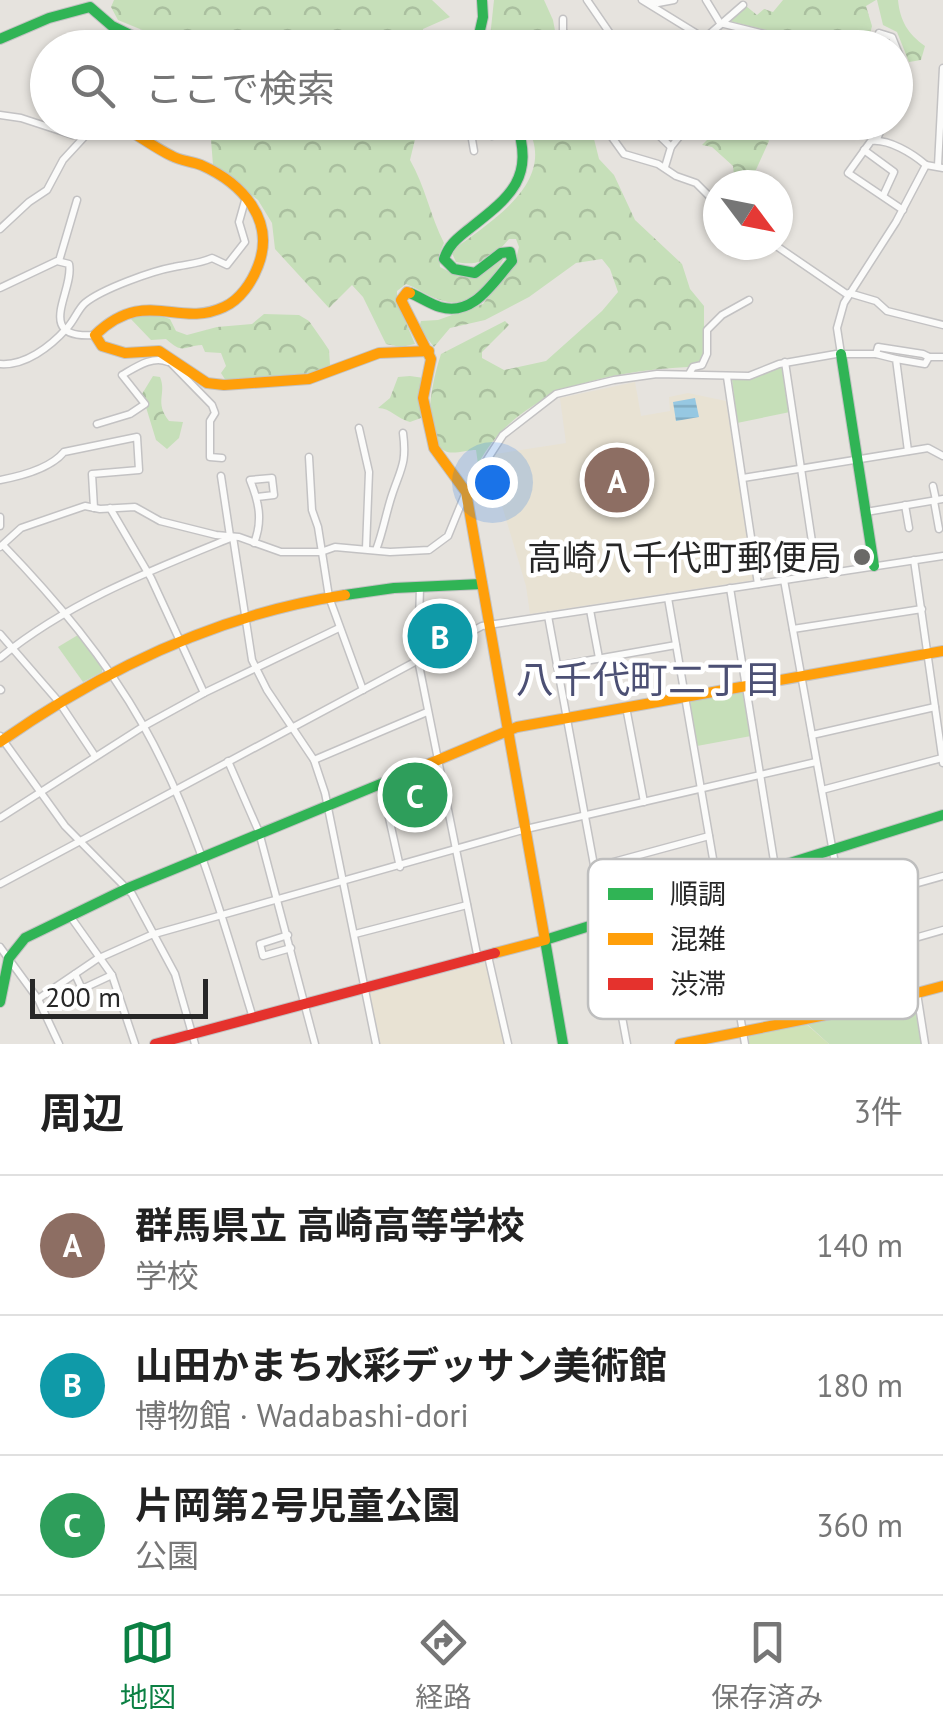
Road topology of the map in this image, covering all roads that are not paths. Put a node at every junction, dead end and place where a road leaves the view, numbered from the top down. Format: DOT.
graph roads {
  1 [pos="482,0"];
  2 [pos="587,0"];
  3 [pos="644,0"];
  4 [pos="674,0"];
  5 [pos="706,0"];
  6 [pos="95,4"];
  7 [pos="743,5"];
  8 [pos="563,19"];
  9 [pos="724,23"];
  10 [pos="120,30"];
  11 [pos="480,30"];
  12 [pos="563,30"];
  13 [pos="608,30"];
  14 [pos="691,30"];
  15 [pos="715,30"];
  16 [pos="752,30"];
  17 [pos="1,39"];
  18 [pos="943,68"];
  19 [pos="0,116"];
  20 [pos="30,121"];
  21 [pos="81,140"];
  22 [pos="148,140"];
  23 [pos="472,140"];
  24 [pos="522,140"];
  25 [pos="614,140"];
  26 [pos="663,140"];
  27 [pos="677,140"];
  28 [pos="874,140"];
  29 [pos="879,140"];
  30 [pos="671,147"];
  31 [pos="864,150"];
  32 [pos="474,151"];
  33 [pos="926,165"];
  34 [pos="940,167"];
  35 [pos="665,168"];
  36 [pos="703,190"];
  37 [pos="246,196"];
  38 [pos="883,196"];
  39 [pos="77,200"];
  40 [pos="902,210"];
  41 [pos="0,230"];
  42 [pos="793,257"];
  43 [pos="59,261"];
  44 [pos="0,288"];
  45 [pos="849,294"];
  46 [pos="748,300"];
  47 [pos="943,325"];
  48 [pos="66,329"];
  49 [pos="95,335"];
  50 [pos="429,351"];
  51 [pos="841,354"];
  52 [pos="876,354"];
  53 [pos="943,357"];
  54 [pos="896,358"];
  55 [pos="928,359"];
  56 [pos="170,360"];
  57 [pos="785,362"];
  58 [pos="0,364"];
  59 [pos="929,372"];
  60 [pos="689,374"];
  61 [pos="727,377"];
  62 [pos="97,424"];
  63 [pos="359,428"];
  64 [pos="403,432"];
  65 [pos="908,451"];
  66 [pos="941,451"];
  67 [pos="309,457"];
  68 [pos="222,458"];
  69 [pos="858,459"];
  70 [pos="801,468"];
  71 [pos="221,476"];
  72 [pos="743,478"];
  73 [pos="0,480"];
  74 [pos="933,486"];
  75 [pos="466,492"];
  76 [pos="257,497"];
  77 [pos="938,500"];
  78 [pos="905,505"];
  79 [pos="94,508"];
  80 [pos="110,508"];
  81 [pos="866,512"];
  82 [pos="0,517"];
  83 [pos="0,526"];
  84 [pos="908,528"];
  85 [pos="939,528"];
  86 [pos="231,536"];
  87 [pos="254,543"];
  88 [pos="1,546"];
  89 [pos="366,549"];
  90 [pos="376,550"];
  91 [pos="320,552"];
  92 [pos="943,556"];
  93 [pos="914,560"];
  94 [pos="874,566"];
  95 [pos="148,571"];
  96 [pos="817,575"];
  97 [pos="784,580"];
  98 [pos="482,584"];
  99 [pos="758,584"];
  100 [pos="420,587"];
  101 [pos="730,588"];
  102 [pos="329,597"];
  103 [pos="668,598"];
  104 [pos="922,608"];
  105 [pos="590,610"];
  106 [pos="66,613"];
  107 [pos="548,616"];
  108 [pos="243,618"];
  109 [pos="489,624"];
  110 [pos="339,628"];
  111 [pos="793,628"];
  112 [pos="0,634"];
  113 [pos="182,640"];
  114 [pos="676,645"];
  115 [pos="13,648"];
  116 [pos="943,651"];
  117 [pos="928,654"];
  118 [pos="0,658"];
  119 [pos="600,658"];
  120 [pos="418,660"];
  121 [pos="557,666"];
  122 [pos="257,669"];
  123 [pos="110,672"];
  124 [pos="802,676"];
  125 [pos="746,686"];
  126 [pos="363,690"];
  127 [pos="204,693"];
  128 [pos="685,696"];
  129 [pos="59,702"];
  130 [pos="626,707"];
  131 [pos="936,707"];
  132 [pos="427,712"];
  133 [pos="567,717"];
  134 [pos="144,726"];
  135 [pos="293,726"];
  136 [pos="508,730"];
  137 [pos="941,732"];
  138 [pos="812,735"];
  139 [pos="1,739"];
  140 [pos="96,756"];
  141 [pos="438,758"];
  142 [pos="314,760"];
  143 [pos="943,760"];
  144 [pos="228,761"];
  145 [pos="816,762"];
  146 [pos="760,775"];
  147 [pos="381,782"];
  148 [pos="701,789"];
  149 [pos="822,790"];
  150 [pos="39,791"];
  151 [pos="174,791"];
  152 [pos="644,802"];
  153 [pos="327,803"];
  154 [pos="585,816"];
  155 [pos="943,816"];
  156 [pos="0,818"];
  157 [pos="526,829"];
  158 [pos="259,832"];
  159 [pos="710,836"];
  160 [pos="80,842"];
  161 [pos="456,850"];
  162 [pos="833,850"];
  163 [pos="200,857"];
  164 [pos="593,859"];
  165 [pos="624,859"];
  166 [pos="713,859"];
  167 [pos="774,859"];
  168 [pos="804,859"];
  169 [pos="835,859"];
  170 [pos="400,866"];
  171 [pos="943,876"];
  172 [pos="344,882"];
  173 [pos="0,884"];
  174 [pos="918,884"];
  175 [pos="128,888"];
  176 [pos="278,901"];
  177 [pos="467,905"];
  178 [pos="70,916"];
  179 [pos="222,916"];
  180 [pos="588,927"];
  181 [pos="943,930"];
  182 [pos="156,934"];
  183 [pos="354,934"];
  184 [pos="288,935"];
  185 [pos="918,937"];
  186 [pos="546,940"];
  187 [pos="0,947"];
  188 [pos="291,948"];
  189 [pos="102,957"];
  190 [pos="9,958"];
  191 [pos="483,958"];
  192 [pos="75,974"];
  193 [pos="112,975"];
  194 [pos="943,986"];
  195 [pos="364,988"];
  196 [pos="918,993"];
  197 [pos="38,999"];
  198 [pos="918,999"];
  199 [pos="0,1002"];
  200 [pos="307,1003"];
  201 [pos="253,1018"];
  202 [pos="623,1019"];
  203 [pos="740,1019"];
  204 [pos="804,1019"];
  205 [pos="742,1031"];
  206 [pos="194,1039"];
  207 [pos="59,1044"];
  208 [pos="135,1044"];
  209 [pos="156,1044"];
  210 [pos="316,1044"];
  211 [pos="376,1044"];
  212 [pos="508,1044"];
  213 [pos="563,1044"];
  214 [pos="627,1044"];
  215 [pos="684,1044"];
  216 [pos="745,1044"];
  217 [pos="926,1044"];
  1 -- 11 [label="street"];
  2 -- 13 [label="street"];
  3 -- 4 [label="street"];
  3 -- 14 [label="street"];
  5 -- 9 [label="street"];
  6 -- 10 [label="street"];
  6 -- 17 [label="street"];
  7 -- 9 [label="street"];
  8 -- 12 [label="street"];
  9 -- 15 [label="street"];
  9 -- 16 [label="street"];
  18 -- 34 [label="street"];
  19 -- 20 [label="street"];
  21 -- 41 [label="street"];
  22 -- 37 [label="street"];
  23 -- 32 [label="street"];
  24 -- 50 [label="street"];
  25 -- 35 [label="street"];
  26 -- 30 [label="street"];
  27 -- 30 [label="street"];
  28 -- 31 [label="street"];
  29 -- 33 [label="street"];
  30 -- 35 [label="street"];
  31 -- 38 [label="street"];
  31 -- 38 [label="street"];
  33 -- 34 [label="street"];
  33 -- 40 [label="street"];
  35 -- 36 [label="street"];
  37 -- 48 [label="street"];
  37 -- 49 [label="street"];
  38 -- 40 [label="street"];
  39 -- 43 [label="street"];
  40 -- 45 [label="street"];
  42 -- 45 [label="street"];
  43 -- 44 [label="street"];
  43 -- 48 [label="street"];
  45 -- 47 [label="street"];
  45 -- 51 [label="street"];
  46 -- 60 [label="street"];
  48 -- 49 [label="street"];
  48 -- 58 [label="street"];
  49 -- 56 [label="street"];
  50 -- 56 [label="street"];
  50 -- 75 [label="street"];
  51 -- 52 [label="street"];
  51 -- 57 [label="street"];
  51 -- 69 [label="street"];
  52 -- 54 [label="street"];
  52 -- 55 [label="street"];
  53 -- 55 [label="street"];
  54 -- 55 [label="street"];
  54 -- 65 [label="street"];
  55 -- 59 [label="street"];
  56 -- 62 [label="street"];
  56 -- 68 [label="street"];
  57 -- 61 [label="street"];
  57 -- 70 [label="street"];
  60 -- 61 [label="street"];
  60 -- 75 [label="street"];
  61 -- 72 [label="street"];
  63 -- 89 [label="street"];
  64 -- 90 [label="street"];
  65 -- 66 [label="street"];
  65 -- 69 [label="street"];
  67 -- 91 [label="street"];
  69 -- 70 [label="street"];
  69 -- 81 [label="street"];
  70 -- 72 [label="street"];
  70 -- 96 [label="street"];
  71 -- 86 [label="street"];
  72 -- 99 [label="street"];
  73 -- 79 [label="street"];
  74 -- 77 [label="street"];
  75 -- 90 [label="street"];
  75 -- 98 [label="street"];
  76 -- 87 [label="street"];
  77 -- 78 [label="street"];
  77 -- 85 [label="street"];
  78 -- 81 [label="street"];
  78 -- 84 [label="street"];
  79 -- 80 [label="street"];
  79 -- 88 [label="street"];
  80 -- 86 [label="street"];
  80 -- 95 [label="street"];
  81 -- 94 [label="street"];
  82 -- 83 [label="street"];
  86 -- 87 [label="street"];
  86 -- 95 [label="street"];
  86 -- 108 [label="street"];
  87 -- 91 [label="street"];
  88 -- 106 [label="street"];
  89 -- 90 [label="street"];
  89 -- 91 [label="street"];
  91 -- 102 [label="street"];
  92 -- 93 [label="street"];
  93 -- 94 [label="street"];
  93 -- 104 [label="street"];
  94 -- 96 [label="street"];
  95 -- 106 [label="street"];
  95 -- 113 [label="street"];
  96 -- 97 [label="street"];
  97 -- 99 [label="street"];
  97 -- 111 [label="street"];
  98 -- 100 [label="street"];
  98 -- 109 [label="street"];
  99 -- 101 [label="street"];
  100 -- 102 [label="street"];
  100 -- 120 [label="street"];
  101 -- 103 [label="street"];
  101 -- 125 [label="street"];
  102 -- 108 [label="street"];
  102 -- 110 [label="street"];
  103 -- 105 [label="street"];
  103 -- 114 [label="street"];
  104 -- 111 [label="street"];
  104 -- 117 [label="street"];
  105 -- 107 [label="street"];
  105 -- 119 [label="street"];
  106 -- 115 [label="street"];
  106 -- 123 [label="street"];
  107 -- 109 [label="street"];
  107 -- 121 [label="street"];
  108 -- 113 [label="street"];
  108 -- 122 [label="street"];
  109 -- 120 [label="street"];
  109 -- 136 [label="street"];
  110 -- 122 [label="street"];
  110 -- 126 [label="street"];
  111 -- 124 [label="street"];
  112 -- 115 [label="street"];
  113 -- 123 [label="street"];
  113 -- 127 [label="street"];
  114 -- 119 [label="street"];
  114 -- 128 [label="street"];
  115 -- 118 [label="street"];
  115 -- 129 [label="street"];
  116 -- 117 [label="street"];
  117 -- 124 [label="street"];
  117 -- 131 [label="street"];
  119 -- 121 [label="street"];
  120 -- 126 [label="street"];
  120 -- 132 [label="street"];
  121 -- 133 [label="street"];
  122 -- 127 [label="street"];
  122 -- 135 [label="street"];
  123 -- 129 [label="street"];
  123 -- 134 [label="street"];
  124 -- 125 [label="street"];
  124 -- 138 [label="street"];
  125 -- 128 [label="street"];
  125 -- 146 [label="street"];
  126 -- 135 [label="street"];
  127 -- 134 [label="street"];
  128 -- 130 [label="street"];
  128 -- 148 [label="street"];
  129 -- 139 [label="street"];
  129 -- 140 [label="street"];
  130 -- 133 [label="street"];
  130 -- 152 [label="street"];
  131 -- 137 [label="street"];
  131 -- 138 [label="street"];
  132 -- 141 [label="street"];
  132 -- 142 [label="street"];
  133 -- 136 [label="street"];
  133 -- 154 [label="street"];
  134 -- 140 [label="street"];
  134 -- 151 [label="street"];
  135 -- 142 [label="street"];
  135 -- 144 [label="street"];
  136 -- 141 [label="street"];
  136 -- 157 [label="street"];
  137 -- 143 [label="street"];
  138 -- 145 [label="street"];
  139 -- 150 [label="street"];
  140 -- 150 [label="street"];
  141 -- 147 [label="street"];
  141 -- 161 [label="street"];
  142 -- 153 [label="street"];
  143 -- 149 [label="street"];
  144 -- 151 [label="street"];
  144 -- 158 [label="street"];
  145 -- 146 [label="street"];
  145 -- 149 [label="street"];
  146 -- 148 [label="street"];
  146 -- 167 [label="street"];
  147 -- 153 [label="street"];
  147 -- 170 [label="street"];
  148 -- 152 [label="street"];
  148 -- 159 [label="street"];
  149 -- 162 [label="street"];
  150 -- 156 [label="street"];
  150 -- 160 [label="street"];
  151 -- 160 [label="street"];
  151 -- 163 [label="street"];
  152 -- 154 [label="street"];
  153 -- 158 [label="street"];
  153 -- 172 [label="street"];
  154 -- 157 [label="street"];
  154 -- 164 [label="street"];
  155 -- 162 [label="street"];
  157 -- 161 [label="street"];
  157 -- 186 [label="street"];
  158 -- 163 [label="street"];
  158 -- 176 [label="street"];
  159 -- 165 [label="street"];
  159 -- 166 [label="street"];
  160 -- 173 [label="street"];
  160 -- 175 [label="street"];
  161 -- 170 [label="street"];
  161 -- 177 [label="street"];
  162 -- 168 [label="street"];
  162 -- 169 [label="street"];
  163 -- 175 [label="street"];
  163 -- 179 [label="street"];
  170 -- 172 [label="street"];
  171 -- 174 [label="street"];
  172 -- 176 [label="street"];
  172 -- 183 [label="street"];
  175 -- 178 [label="street"];
  175 -- 182 [label="street"];
  176 -- 179 [label="street"];
  176 -- 184 [label="street"];
  177 -- 183 [label="street"];
  177 -- 191 [label="street"];
  178 -- 189 [label="street"];
  178 -- 190 [label="street"];
  179 -- 182 [label="street"];
  179 -- 201 [label="street"];
  180 -- 186 [label="street"];
  181 -- 185 [label="street"];
  182 -- 189 [label="street"];
  182 -- 206 [label="street"];
  183 -- 195 [label="street"];
  184 -- 188 [label="street"];
  184 -- 188 [label="street"];
  186 -- 191 [label="street"];
  186 -- 213 [label="street"];
  187 -- 190 [label="street"];
  188 -- 200 [label="street"];
  189 -- 192 [label="street"];
  189 -- 193 [label="street"];
  190 -- 197 [label="street"];
  190 -- 199 [label="street"];
  191 -- 195 [label="street"];
  191 -- 212 [label="street"];
  192 -- 193 [label="street"];
  192 -- 197 [label="street"];
  193 -- 208 [label="street"];
  194 -- 196 [label="street"];
  195 -- 200 [label="street"];
  195 -- 211 [label="street"];
  197 -- 207 [label="street"];
  198 -- 217 [label="street"];
  200 -- 201 [label="street"];
  200 -- 210 [label="street"];
  201 -- 206 [label="street"];
  202 -- 214 [label="street"];
  203 -- 205 [label="street"];
  204 -- 205 [label="street"];
  205 -- 215 [label="street"];
  205 -- 216 [label="street"];
  206 -- 209 [label="street"];
}
